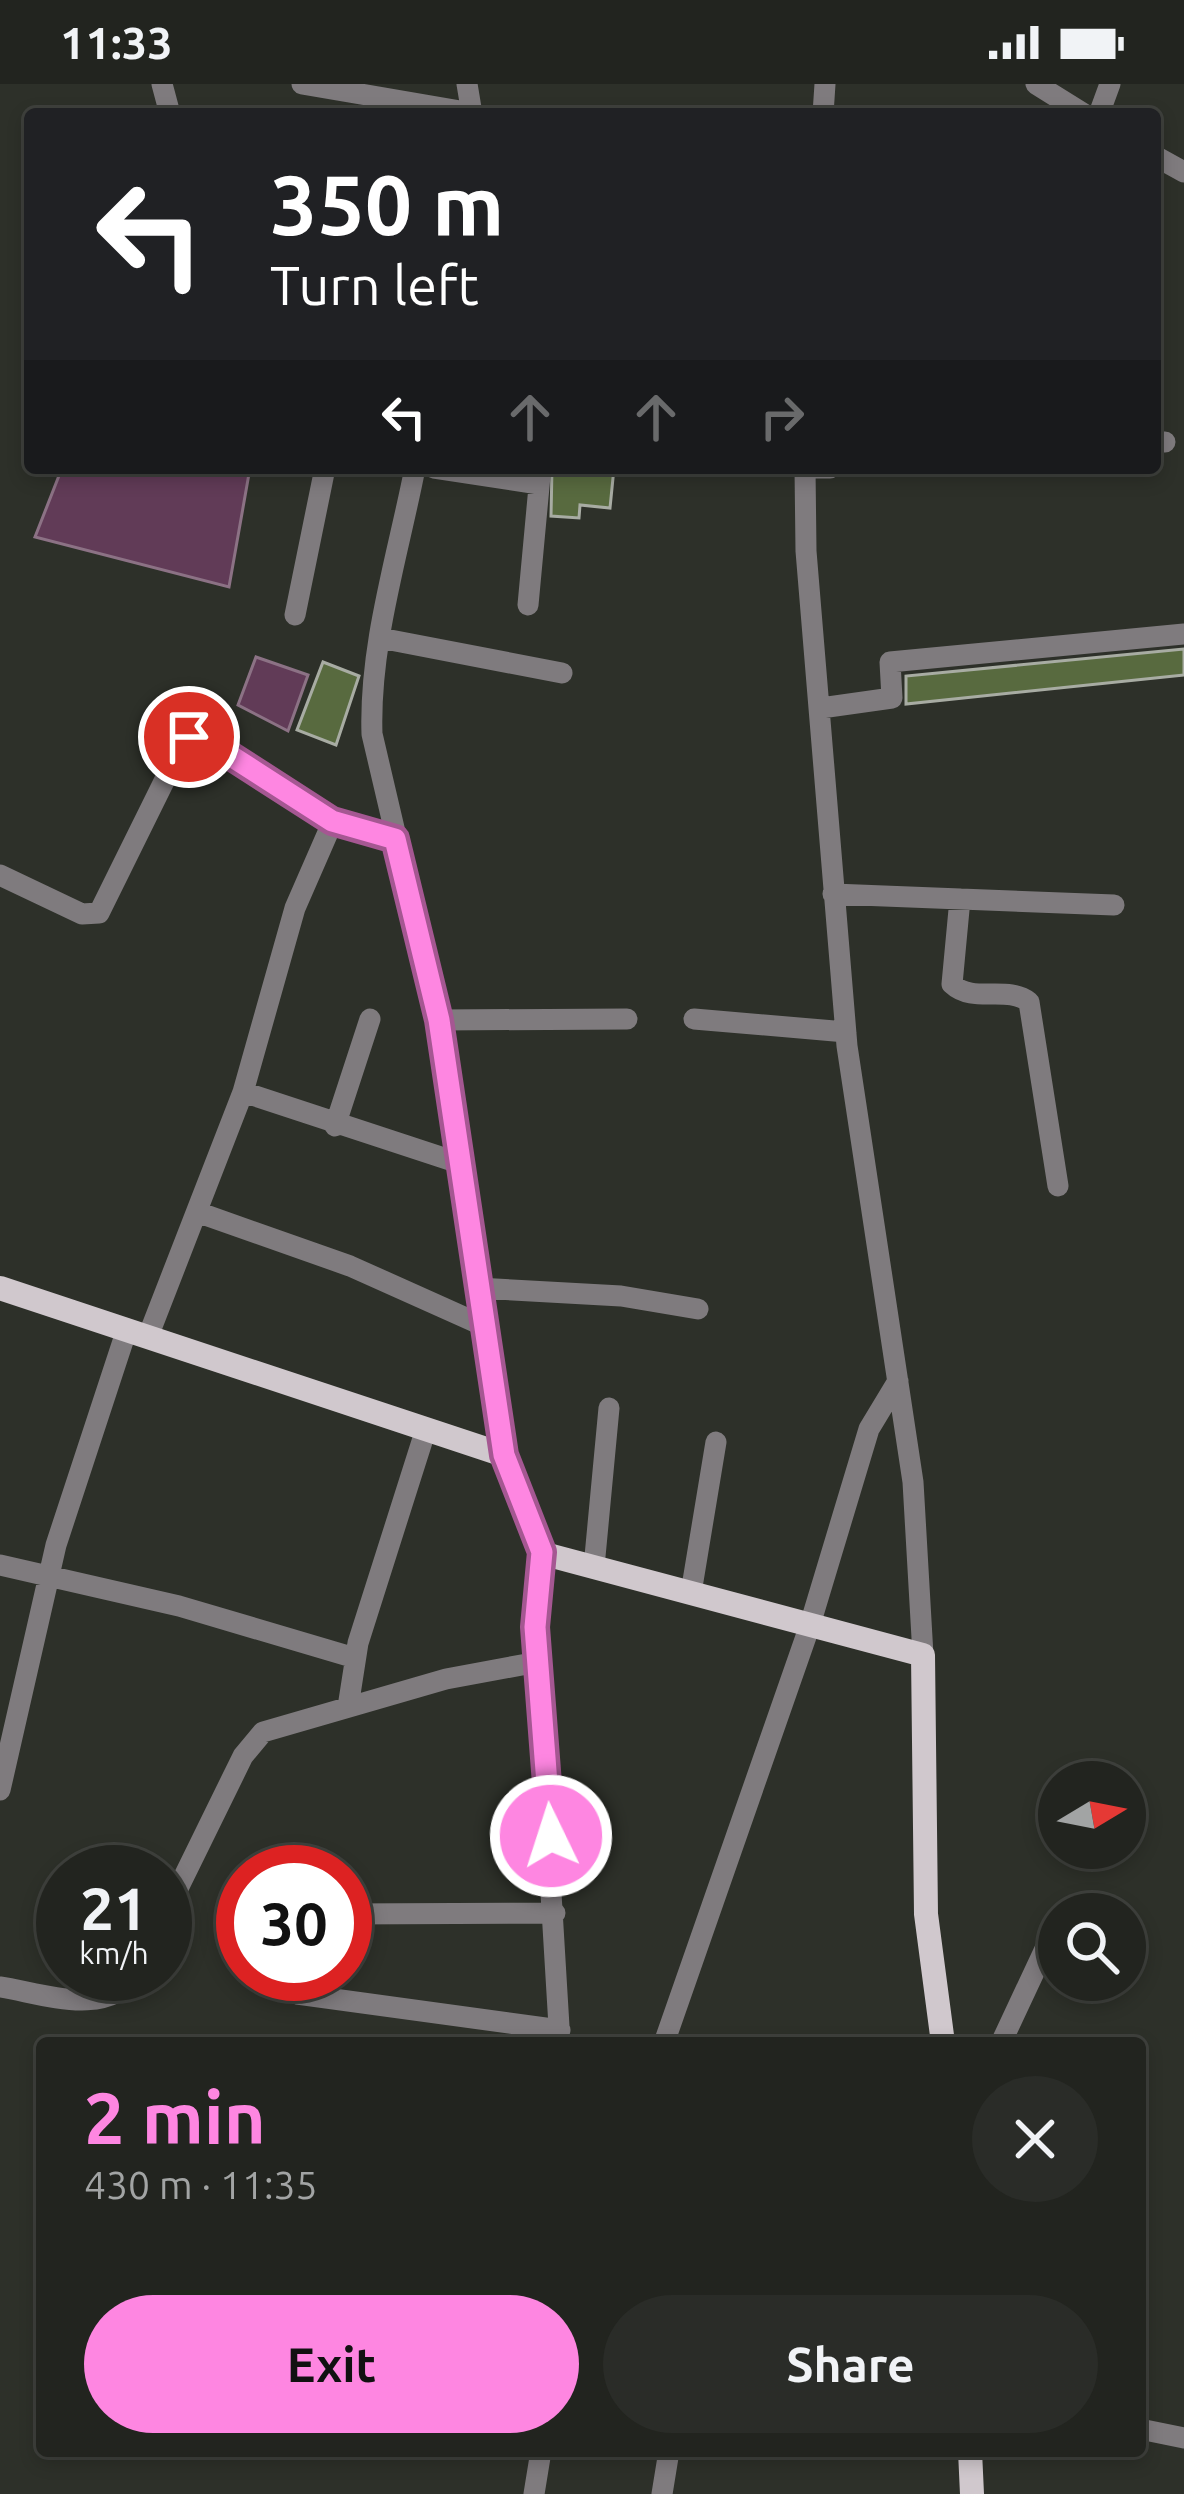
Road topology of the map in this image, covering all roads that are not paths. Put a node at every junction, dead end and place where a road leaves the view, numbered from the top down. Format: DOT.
graph roads {
  1 [pos="302,84"];
  2 [pos="1036,84"];
  3 [pos="438,108"];
  4 [pos="1074,108"];
  5 [pos="324,474"];
  6 [pos="414,474"];
  7 [pos="487,474"];
  8 [pos="804,474"];
  9 [pos="527,605"];
  10 [pos="295,615"];
  11 [pos="1184,634"];
  12 [pos="380,638"];
  13 [pos="562,674"];
  14 [pos="821,708"];
  15 [pos="332,821"];
  16 [pos="395,839"];
  17 [pos="0,875"];
  18 [pos="833,894"];
  19 [pos="960,899"];
  20 [pos="1114,905"];
  21 [pos="370,1019"];
  22 [pos="627,1019"];
  23 [pos="694,1019"];
  24 [pos="439,1020"];
  25 [pos="846,1032"];
  26 [pos="243,1092"];
  27 [pos="335,1126"];
  28 [pos="458,1163"];
  29 [pos="1058,1186"];
  30 [pos="197,1211"];
  31 [pos="0,1288"];
  32 [pos="477,1288"];
  33 [pos="698,1309"];
  34 [pos="484,1326"];
  35 [pos="138,1332"];
  36 [pos="898,1381"];
  37 [pos="609,1408"];
  38 [pos="426,1429"];
  39 [pos="716,1442"];
  40 [pos="504,1455"];
  41 [pos="542,1552"];
  42 [pos="0,1564"];
  43 [pos="594,1568"];
  44 [pos="49,1575"];
  45 [pos="691,1593"];
  46 [pos="809,1628"];
  47 [pos="923,1655"];
  48 [pos="355,1658"];
  49 [pos="538,1662"];
  50 [pos="348,1707"];
  51 [pos="0,1790"];
  52 [pos="192,1861"];
  53 [pos="555,1912"];
  54 [pos="372,1914"];
  55 [pos="1038,1964"];
  56 [pos="0,1987"];
  57 [pos="36,1991"];
  58 [pos="340,2001"];
  59 [pos="560,2037"];
  60 [pos="666,2037"];
  61 [pos="942,2037"];
  62 [pos="1004,2037"];
  63 [pos="1146,2430"];
  64 [pos="1184,2438"];
  65 [pos="540,2457"];
  66 [pos="669,2457"];
  67 [pos="970,2457"];
  68 [pos="534,2494"];
  69 [pos="662,2494"];
  70 [pos="972,2494"];
  1 -- 3 [label="street"];
  2 -- 4 [label="street"];
  5 -- 10 [label="street"];
  6 -- 12 [label="street"];
  7 -- 9 [label="street"];
  8 -- 14 [label="street"];
  11 -- 14 [label="street"];
  12 -- 13 [label="street"];
  12 -- 16 [label="street"];
  14 -- 18 [label="street"];
  15 -- 16 [label="street"];
  15 -- 17 [label="street"];
  15 -- 26 [label="street"];
  16 -- 24 [label="street"];
  18 -- 19 [label="street"];
  18 -- 25 [label="street"];
  19 -- 20 [label="street"];
  19 -- 29 [label="street"];
  21 -- 27 [label="street"];
  22 -- 24 [label="street"];
  23 -- 25 [label="street"];
  24 -- 28 [label="street"];
  25 -- 36 [label="street"];
  26 -- 27 [label="street"];
  26 -- 30 [label="street"];
  27 -- 28 [label="street"];
  28 -- 32 [label="street"];
  30 -- 34 [label="street"];
  30 -- 35 [label="street"];
  31 -- 35 [label="main road"];
  32 -- 33 [label="street"];
  32 -- 34 [label="street"];
  34 -- 40 [label="street"];
  35 -- 38 [label="main road"];
  35 -- 44 [label="street"];
  36 -- 46 [label="street"];
  36 -- 47 [label="street"];
  37 -- 43 [label="street"];
  38 -- 40 [label="main road"];
  38 -- 48 [label="street"];
  39 -- 45 [label="street"];
  40 -- 41 [label="main road"];
  41 -- 43 [label="main road"];
  41 -- 49 [label="street"];
  42 -- 44 [label="street"];
  43 -- 45 [label="main road"];
  44 -- 48 [label="street"];
  44 -- 51 [label="street"];
  45 -- 46 [label="main road"];
  46 -- 47 [label="main road"];
  46 -- 60 [label="street"];
  47 -- 61 [label="main road"];
  48 -- 50 [label="street"];
  49 -- 50 [label="street"];
  49 -- 53 [label="street"];
  50 -- 52 [label="street"];
  53 -- 54 [label="street"];
  53 -- 59 [label="street"];
  55 -- 62 [label="street"];
  56 -- 57 [label="street"];
  58 -- 59 [label="street"];
  63 -- 64 [label="street"];
  65 -- 68 [label="street"];
  66 -- 69 [label="street"];
  67 -- 70 [label="main road"];
}
